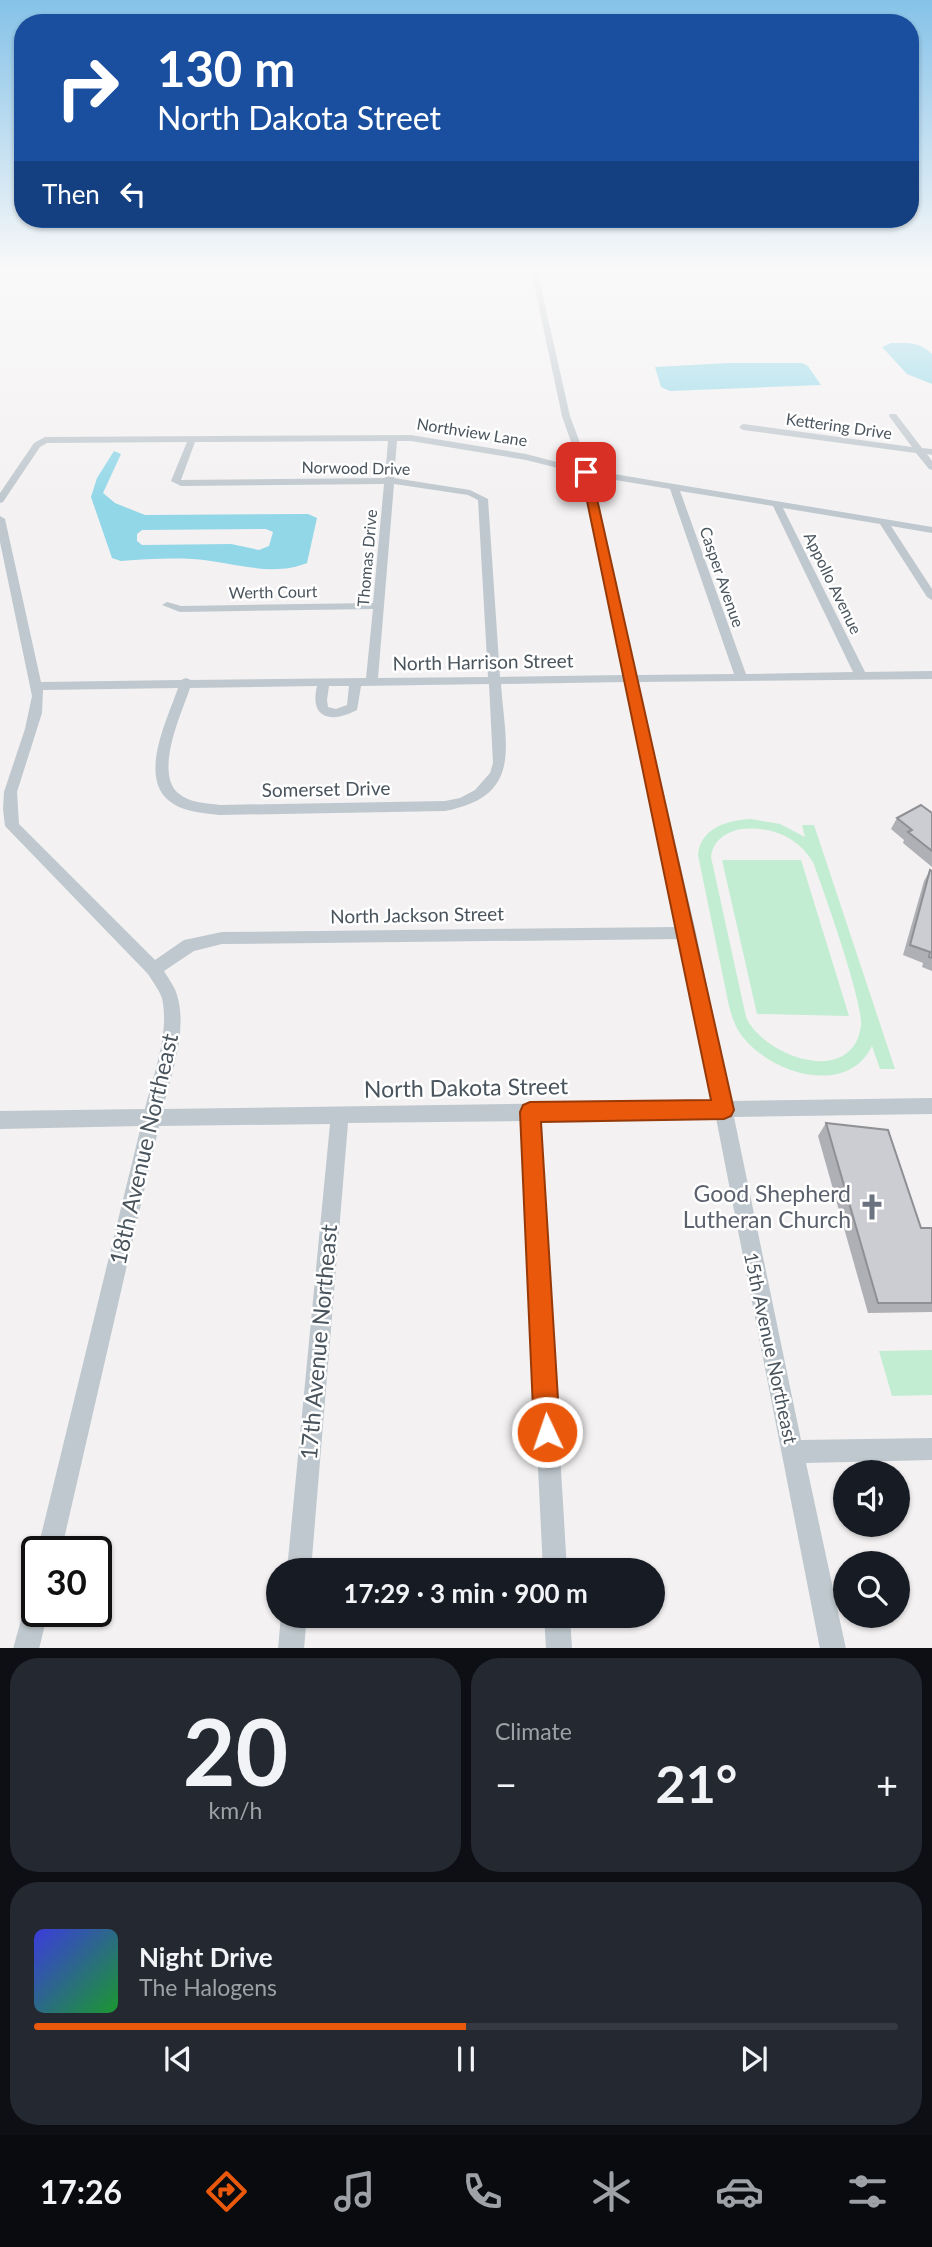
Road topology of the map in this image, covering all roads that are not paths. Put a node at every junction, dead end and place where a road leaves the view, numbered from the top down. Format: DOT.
graph roads {
  1 [pos="551,347"];
  2 [pos="893,416"];
  3 [pos="743,426"];
  4 [pos="393,437"];
  5 [pos="192,439"];
  6 [pos="921,452"];
  7 [pos="932,452"];
  8 [pos="932,467"];
  9 [pos="586,472"];
  10 [pos="389,481"];
  11 [pos="674,487"];
  12 [pos="0,500"];
  13 [pos="776,503"];
  14 [pos="0,519"];
  15 [pos="883,521"];
  16 [pos="932,530"];
  17 [pos="932,597"];
  18 [pos="167,605"];
  19 [pos="379,606"];
  20 [pos="932,675"];
  21 [pos="861,676"];
  22 [pos="741,677"];
  23 [pos="631,678"];
  24 [pos="495,680"];
  25 [pos="324,681"];
  26 [pos="356,681"];
  27 [pos="372,681"];
  28 [pos="186,682"];
  29 [pos="35,686"];
  30 [pos="688,933"];
  31 [pos="154,969"];
  32 [pos="932,1106"];
  33 [pos="724,1110"];
  34 [pos="530,1112"];
  35 [pos="340,1114"];
  36 [pos="153,1118"];
  37 [pos="0,1120"];
  38 [pos="932,1449"];
  39 [pos="792,1452"];
  40 [pos="53,1536"];
  41 [pos="300,1558"];
  42 [pos="554,1558"];
  43 [pos="31,1627"];
  44 [pos="293,1628"];
  45 [pos="558,1628"];
  46 [pos="26,1648"];
  47 [pos="291,1648"];
  48 [pos="559,1648"];
  49 [pos="833,1648"];
  1 -- 9 [label="street, 15th Avenue Northeast"];
  2 -- 6 [label="street"];
  3 -- 6 [label="street, Kettering Drive"];
  4 -- 5 [label="street, Northview Lane"];
  4 -- 9 [label="street, Northview Lane"];
  4 -- 10 [label="street, Thomas Drive"];
  5 -- 10 [label="street, Norwood Drive"];
  5 -- 12 [label="street, Northview Lane"];
  6 -- 7 [label="street, Kettering Drive"];
  6 -- 8 [label="street"];
  9 -- 11 [label="street, Northview Lane"];
  9 -- 23 [label="street, 15th Avenue Northeast"];
  10 -- 19 [label="street, Thomas Drive"];
  10 -- 24 [label="street, Norwood Drive"];
  11 -- 13 [label="street, Northview Lane"];
  11 -- 22 [label="street, Casper Avenue"];
  13 -- 15 [label="street, Northview Lane"];
  13 -- 21 [label="street, Appollo Avenue"];
  14 -- 29 [label="street, 18th Avenue Northeast"];
  15 -- 16 [label="street, Northview Lane"];
  15 -- 17 [label="street"];
  18 -- 19 [label="street, Werth Court"];
  19 -- 27 [label="street, Thomas Drive"];
  20 -- 21 [label="street, North Harrison Street"];
  21 -- 22 [label="street, North Harrison Street"];
  22 -- 23 [label="street, North Harrison Street"];
  23 -- 24 [label="street, North Harrison Street"];
  23 -- 30 [label="street, 15th Avenue Northeast"];
  24 -- 27 [label="street, North Harrison Street"];
  24 -- 28 [label="street, Somerset Drive"];
  25 -- 26 [label="street, North Harrison Street"];
  25 -- 26 [label="street"];
  25 -- 28 [label="street, North Harrison Street"];
  26 -- 27 [label="street, North Harrison Street"];
  28 -- 29 [label="street, North Harrison Street"];
  29 -- 31 [label="street, 18th Avenue Northeast"];
  30 -- 31 [label="street, North Jackson Street"];
  30 -- 33 [label="street, 15th Avenue Northeast"];
  31 -- 36 [label="street, 18th Avenue Northeast"];
  32 -- 33 [label="street, North Dakota Street"];
  33 -- 34 [label="street, North Dakota Street"];
  33 -- 39 [label="street, 15th Avenue Northeast"];
  34 -- 35 [label="street, North Dakota Street"];
  34 -- 42 [label="street"];
  35 -- 36 [label="street, North Dakota Street"];
  35 -- 41 [label="street, 17th Avenue Northeast"];
  36 -- 37 [label="street, North Dakota Street"];
  36 -- 40 [label="street, 18th Avenue Northeast"];
  38 -- 39 [label="street"];
  39 -- 49 [label="street, 15th Avenue Northeast"];
  43 -- 46 [label="street"];
  44 -- 47 [label="street"];
  45 -- 48 [label="street"];
}
